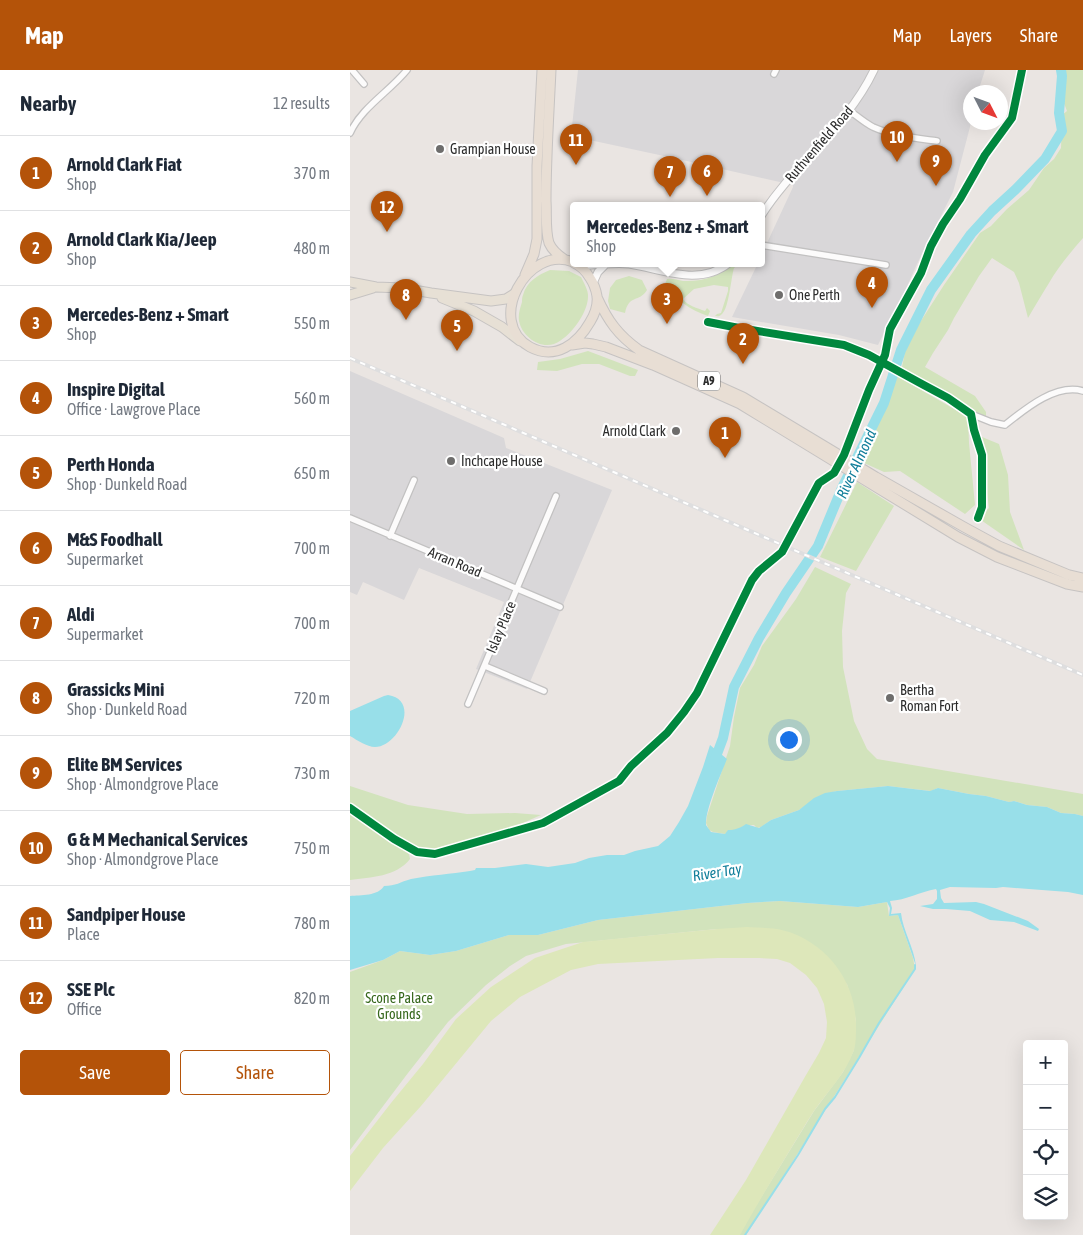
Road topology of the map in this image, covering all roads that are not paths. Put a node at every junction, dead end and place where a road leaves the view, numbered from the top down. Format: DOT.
graph roads {
  1 [pos="352,70"];
  2 [pos="407,70"];
  3 [pos="542,70"];
  4 [pos="551,70"];
  5 [pos="874,70"];
  6 [pos="364,84"];
  7 [pos="850,111"];
  8 [pos="350,133"];
  9 [pos="936,141"];
  10 [pos="765,210"];
  11 [pos="765,246"];
  12 [pos="570,261"];
  13 [pos="570,262"];
  14 [pos="886,264"];
  15 [pos="579,267"];
  16 [pos="603,267"];
  17 [pos="641,267"];
  18 [pos="722,267"];
  19 [pos="350,282"];
  20 [pos="522,282"];
  21 [pos="593,283"];
  22 [pos="376,288"];
  23 [pos="431,293"];
  24 [pos="514,294"];
  25 [pos="350,295"];
  26 [pos="597,298"];
  27 [pos="708,322"];
  28 [pos="525,344"];
  29 [pos="572,345"];
  30 [pos="1083,391"];
  31 [pos="971,414"];
  32 [pos="834,455"];
  33 [pos="414,480"];
  34 [pos="874,481"];
  35 [pos="556,496"];
  36 [pos="350,518"];
  37 [pos="978,518"];
  38 [pos="390,536"];
  39 [pos="1083,578"];
  40 [pos="518,588"];
  41 [pos="1083,588"];
  42 [pos="560,607"];
  43 [pos="485,666"];
  44 [pos="544,691"];
  45 [pos="468,704"];
  1 -- 6 [label="street"];
  2 -- 8 [label="street"];
  3 -- 20 [label="highway"];
  4 -- 12 [label="highway"];
  5 -- 7 [label="street, Ruthvenfield Road"];
  7 -- 9 [label="street"];
  7 -- 10 [label="street, Ruthvenfield Road"];
  11 -- 14 [label="street"];
  13 -- 20 [label="highway"];
  15 -- 21 [label="highway"];
  16 -- 21 [label="street"];
  17 -- 18 [label="street"];
  19 -- 22 [label="main road"];
  20 -- 24 [label="highway"];
  21 -- 26 [label="highway"];
  22 -- 23 [label="main road"];
  22 -- 25 [label="main road"];
  23 -- 24 [label="main road"];
  23 -- 28 [label="main road"];
  24 -- 28 [label="highway"];
  26 -- 29 [label="highway"];
  26 -- 32 [label="highway, A9"];
  27 -- 31 [label="street"];
  28 -- 29 [label="highway"];
  29 -- 32 [label="highway, A9"];
  30 -- 31 [label="street"];
  31 -- 37 [label="street"];
  32 -- 34 [label="highway, A9"];
  33 -- 38 [label="street"];
  34 -- 39 [label="highway, A9"];
  34 -- 41 [label="highway, A9"];
  35 -- 40 [label="street, Islay Place"];
  36 -- 38 [label="street, Arran Road"];
  38 -- 40 [label="street, Arran Road"];
  40 -- 42 [label="street, Arran Road"];
  40 -- 43 [label="street, Islay Place"];
  43 -- 44 [label="street, Islay Place"];
  43 -- 45 [label="street, Islay Place"];
}
